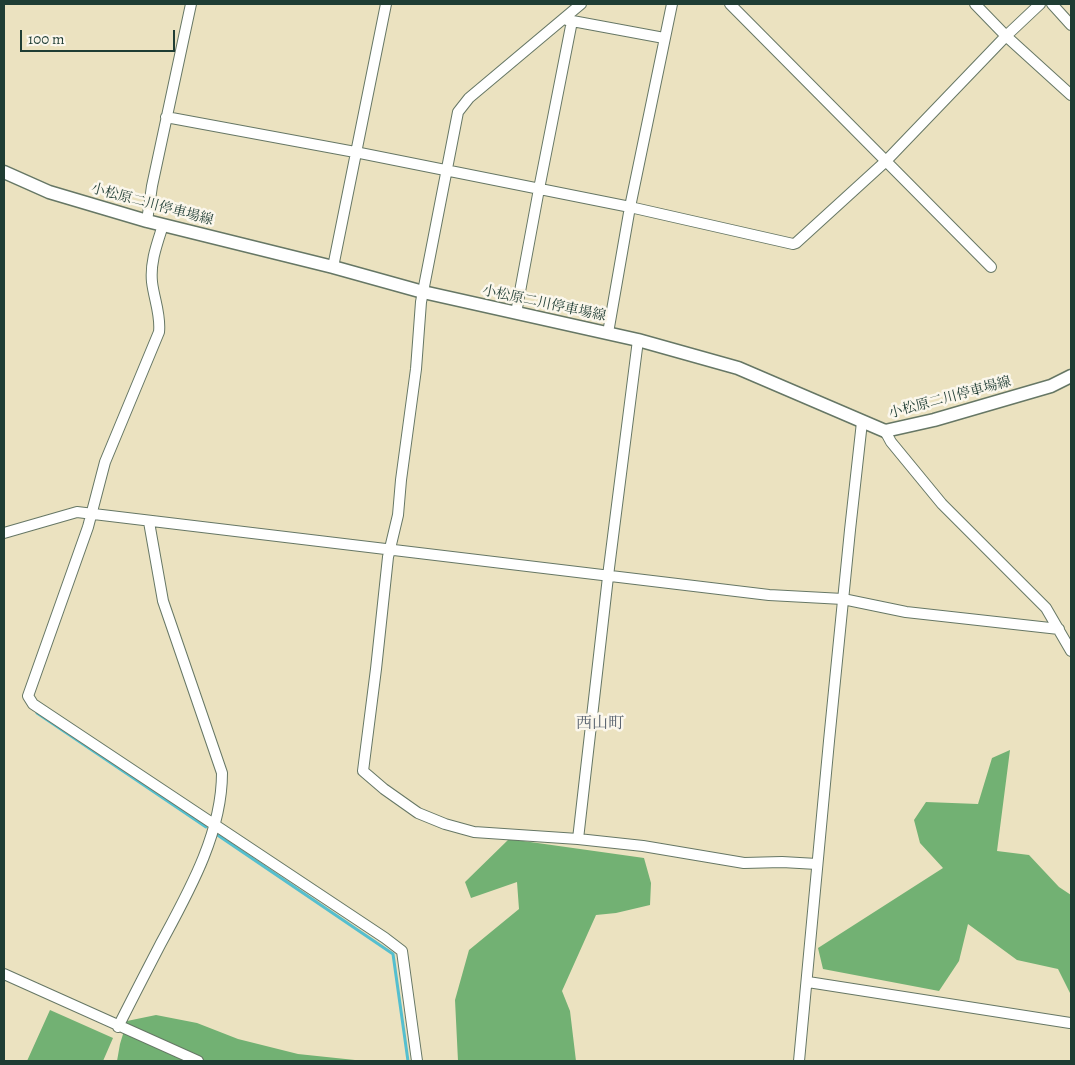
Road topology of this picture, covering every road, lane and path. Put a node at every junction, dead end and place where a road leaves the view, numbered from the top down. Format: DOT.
graph roads {
  1 [pos="191,4"];
  2 [pos="386,4"];
  3 [pos="581,4"];
  4 [pos="672,4"];
  5 [pos="730,4"];
  6 [pos="975,4"];
  7 [pos="1040,4"];
  8 [pos="1052,4"];
  9 [pos="567,20"];
  10 [pos="1071,25"];
  11 [pos="1006,36"];
  12 [pos="664,38"];
  13 [pos="1071,95"];
  14 [pos="166,117"];
  15 [pos="355,152"];
  16 [pos="886,161"];
  17 [pos="446,171"];
  18 [pos="4,172"];
  19 [pos="538,189"];
  20 [pos="630,207"];
  21 [pos="147,222"];
  22 [pos="163,225"];
  23 [pos="333,267"];
  24 [pos="990,267"];
  25 [pos="423,292"];
  26 [pos="516,313"];
  27 [pos="608,333"];
  28 [pos="638,340"];
  29 [pos="1071,376"];
  30 [pos="862,422"];
  31 [pos="885,431"];
  32 [pos="90,514"];
  33 [pos="149,522"];
  34 [pos="4,533"];
  35 [pos="390,549"];
  36 [pos="608,576"];
  37 [pos="843,598"];
  38 [pos="1059,629"];
  39 [pos="1071,651"];
  40 [pos="214,825"];
  41 [pos="578,839"];
  42 [pos="817,864"];
  43 [pos="4,974"];
  44 [pos="808,982"];
  45 [pos="1070,1023"];
  46 [pos="118,1027"];
  47 [pos="198,1061"];
  48 [pos="417,1061"];
  49 [pos="799,1061"];
  1 -- 14 [label="street"];
  2 -- 15 [label="street"];
  3 -- 9 [label="street"];
  4 -- 12 [label="street"];
  5 -- 16 [label="street"];
  6 -- 11 [label="street"];
  7 -- 11 [label="street"];
  8 -- 10 [label="street"];
  9 -- 12 [label="street"];
  9 -- 17 [label="street"];
  9 -- 19 [label="street"];
  11 -- 13 [label="street"];
  11 -- 16 [label="street"];
  12 -- 20 [label="street"];
  14 -- 15 [label="street"];
  14 -- 21 [label="street"];
  15 -- 17 [label="street"];
  15 -- 23 [label="street"];
  16 -- 20 [label="street"];
  16 -- 24 [label="street"];
  17 -- 19 [label="street"];
  17 -- 25 [label="street"];
  18 -- 21 [label="main road, 小松原二川停車場線"];
  19 -- 20 [label="street"];
  19 -- 26 [label="street"];
  20 -- 27 [label="street"];
  21 -- 22 [label="main road, 小松原二川停車場線"];
  22 -- 23 [label="main road, 小松原二川停車場線"];
  22 -- 32 [label="street"];
  23 -- 25 [label="main road, 小松原二川停車場線"];
  25 -- 26 [label="main road, 小松原二川停車場線"];
  25 -- 35 [label="street"];
  26 -- 27 [label="main road, 小松原二川停車場線"];
  27 -- 28 [label="main road, 小松原二川停車場線"];
  28 -- 30 [label="main road, 小松原二川停車場線"];
  28 -- 36 [label="street"];
  29 -- 31 [label="main road, 小松原二川停車場線"];
  30 -- 31 [label="main road, 小松原二川停車場線"];
  30 -- 37 [label="street"];
  31 -- 38 [label="street"];
  32 -- 33 [label="street"];
  32 -- 34 [label="street"];
  32 -- 40 [label="street"];
  33 -- 35 [label="street"];
  33 -- 40 [label="street"];
  35 -- 36 [label="street"];
  35 -- 41 [label="street"];
  36 -- 37 [label="street"];
  36 -- 41 [label="street"];
  37 -- 38 [label="street"];
  37 -- 42 [label="street"];
  38 -- 39 [label="street"];
  40 -- 46 [label="street"];
  40 -- 48 [label="street"];
  41 -- 42 [label="street"];
  42 -- 44 [label="street"];
  43 -- 46 [label="street"];
  44 -- 45 [label="street"];
  44 -- 49 [label="street"];
  46 -- 47 [label="street"];
}
